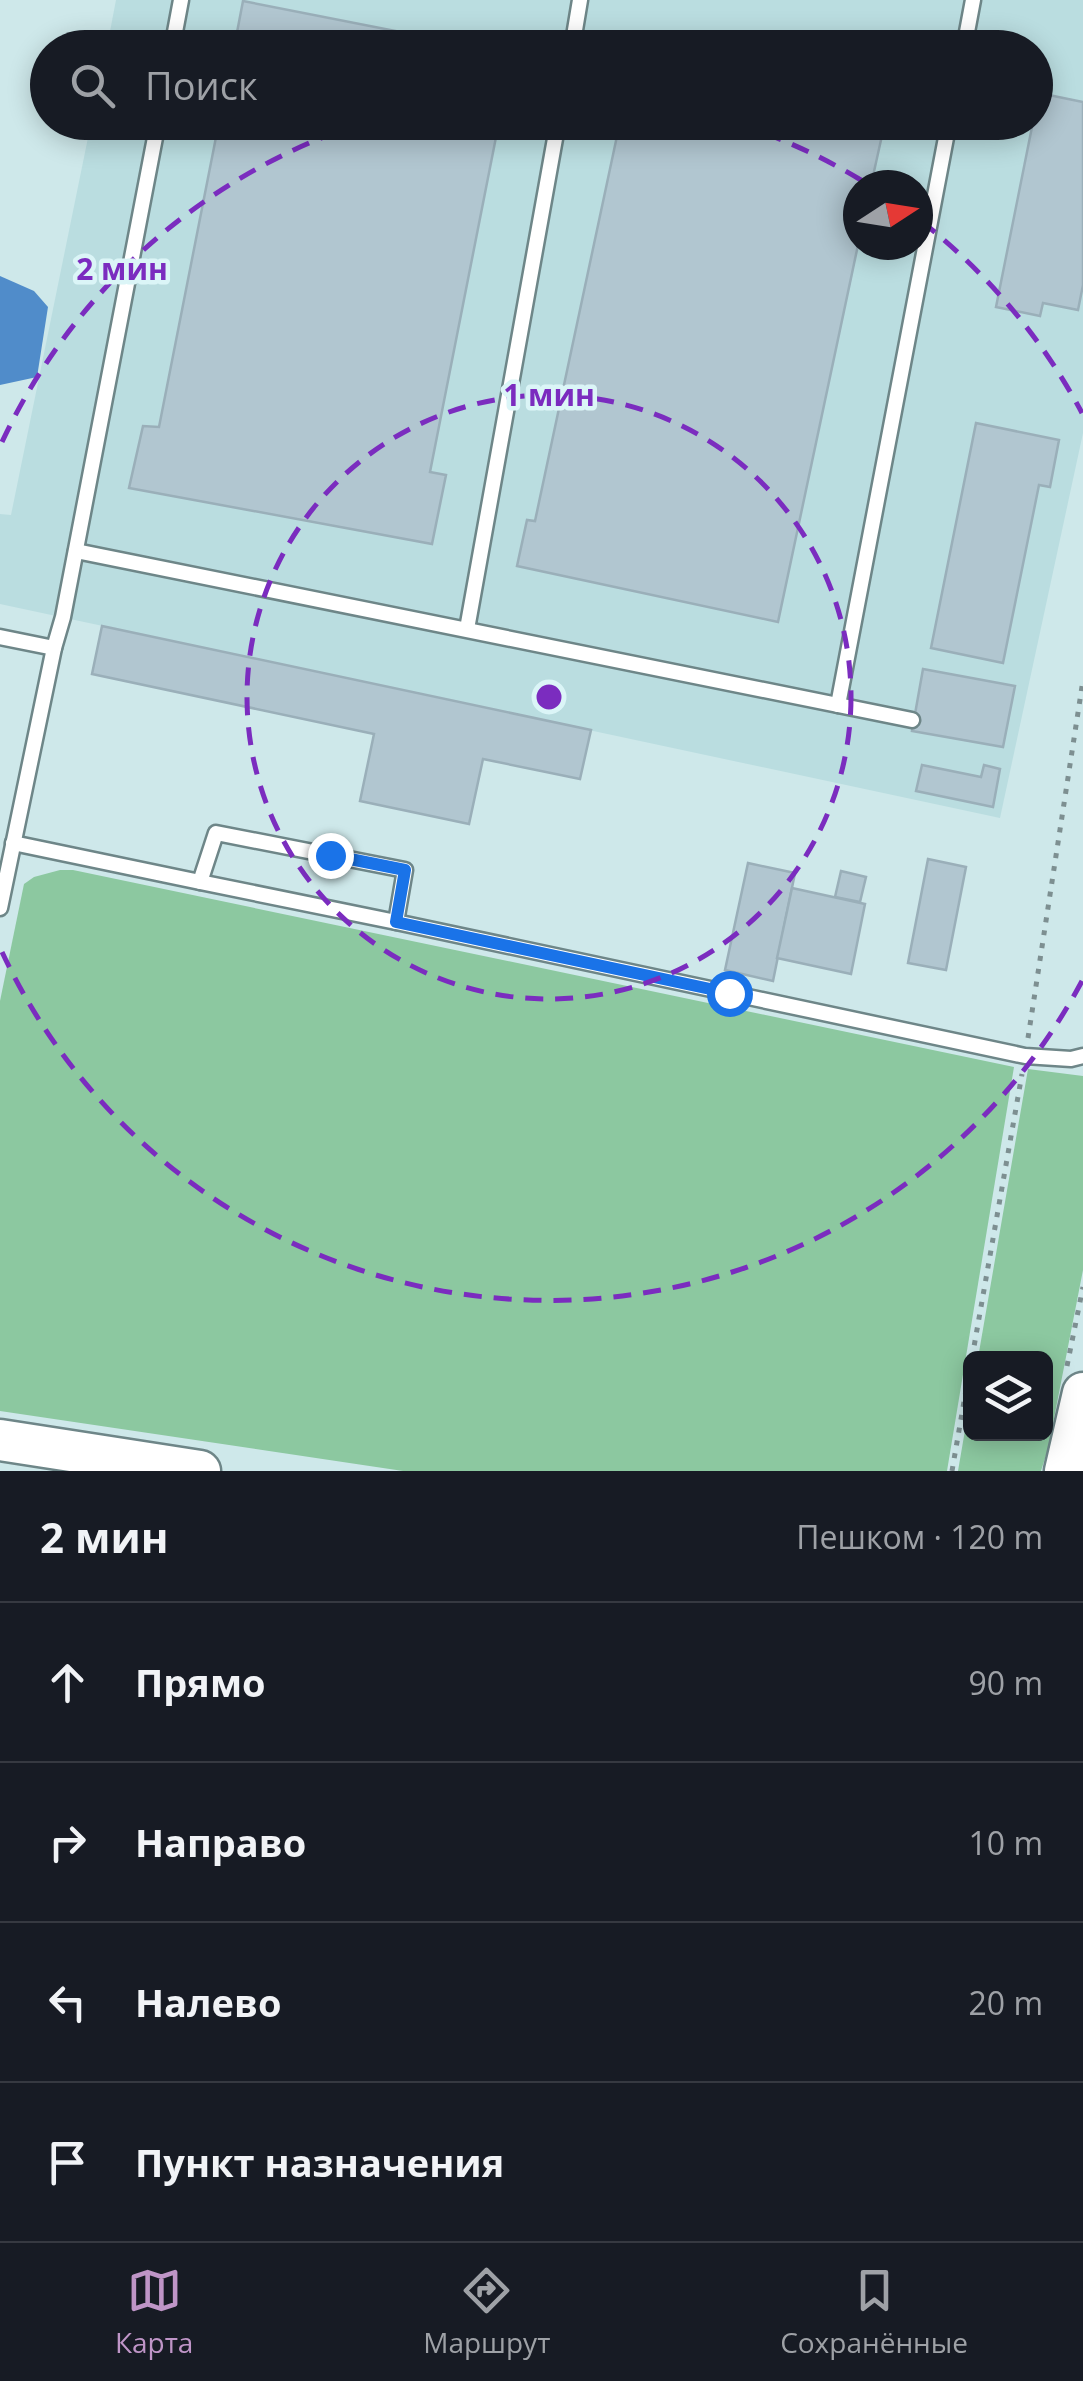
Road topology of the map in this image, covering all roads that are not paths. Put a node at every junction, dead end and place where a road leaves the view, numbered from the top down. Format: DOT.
graph roads {
  1 [pos="181,0"];
  2 [pos="580,0"];
  3 [pos="972,0"];
  4 [pos="175,30"];
  5 [pos="575,30"];
  6 [pos="967,30"];
  7 [pos="155,140"];
  8 [pos="555,140"];
  9 [pos="946,140"];
  10 [pos="76,552"];
  11 [pos="467,629"];
  12 [pos="0,638"];
  13 [pos="54,648"];
  14 [pos="838,705"];
  15 [pos="912,720"];
  16 [pos="13,844"];
  17 [pos="200,882"];
  18 [pos="0,908"];
  19 [pos="396,922"];
  20 [pos="1083,1056"];
  21 [pos="1083,1392"];
  22 [pos="0,1440"];
  23 [pos="200,1471"];
  24 [pos="1064,1471"];
  1 -- 4 [label="lane"];
  2 -- 5 [label="lane"];
  3 -- 6 [label="lane"];
  7 -- 10 [label="lane"];
  8 -- 11 [label="lane"];
  9 -- 14 [label="lane"];
  10 -- 11 [label="lane"];
  10 -- 13 [label="lane"];
  11 -- 14 [label="lane"];
  12 -- 13 [label="lane"];
  13 -- 16 [label="lane"];
  14 -- 15 [label="lane"];
  16 -- 17 [label="lane"];
  16 -- 18 [label="lane"];
  17 -- 19 [label="lane"];
  17 -- 19 [label="lane"];
  19 -- 20 [label="lane"];
  21 -- 24 [label="main road"];
  22 -- 23 [label="main road"];
}
